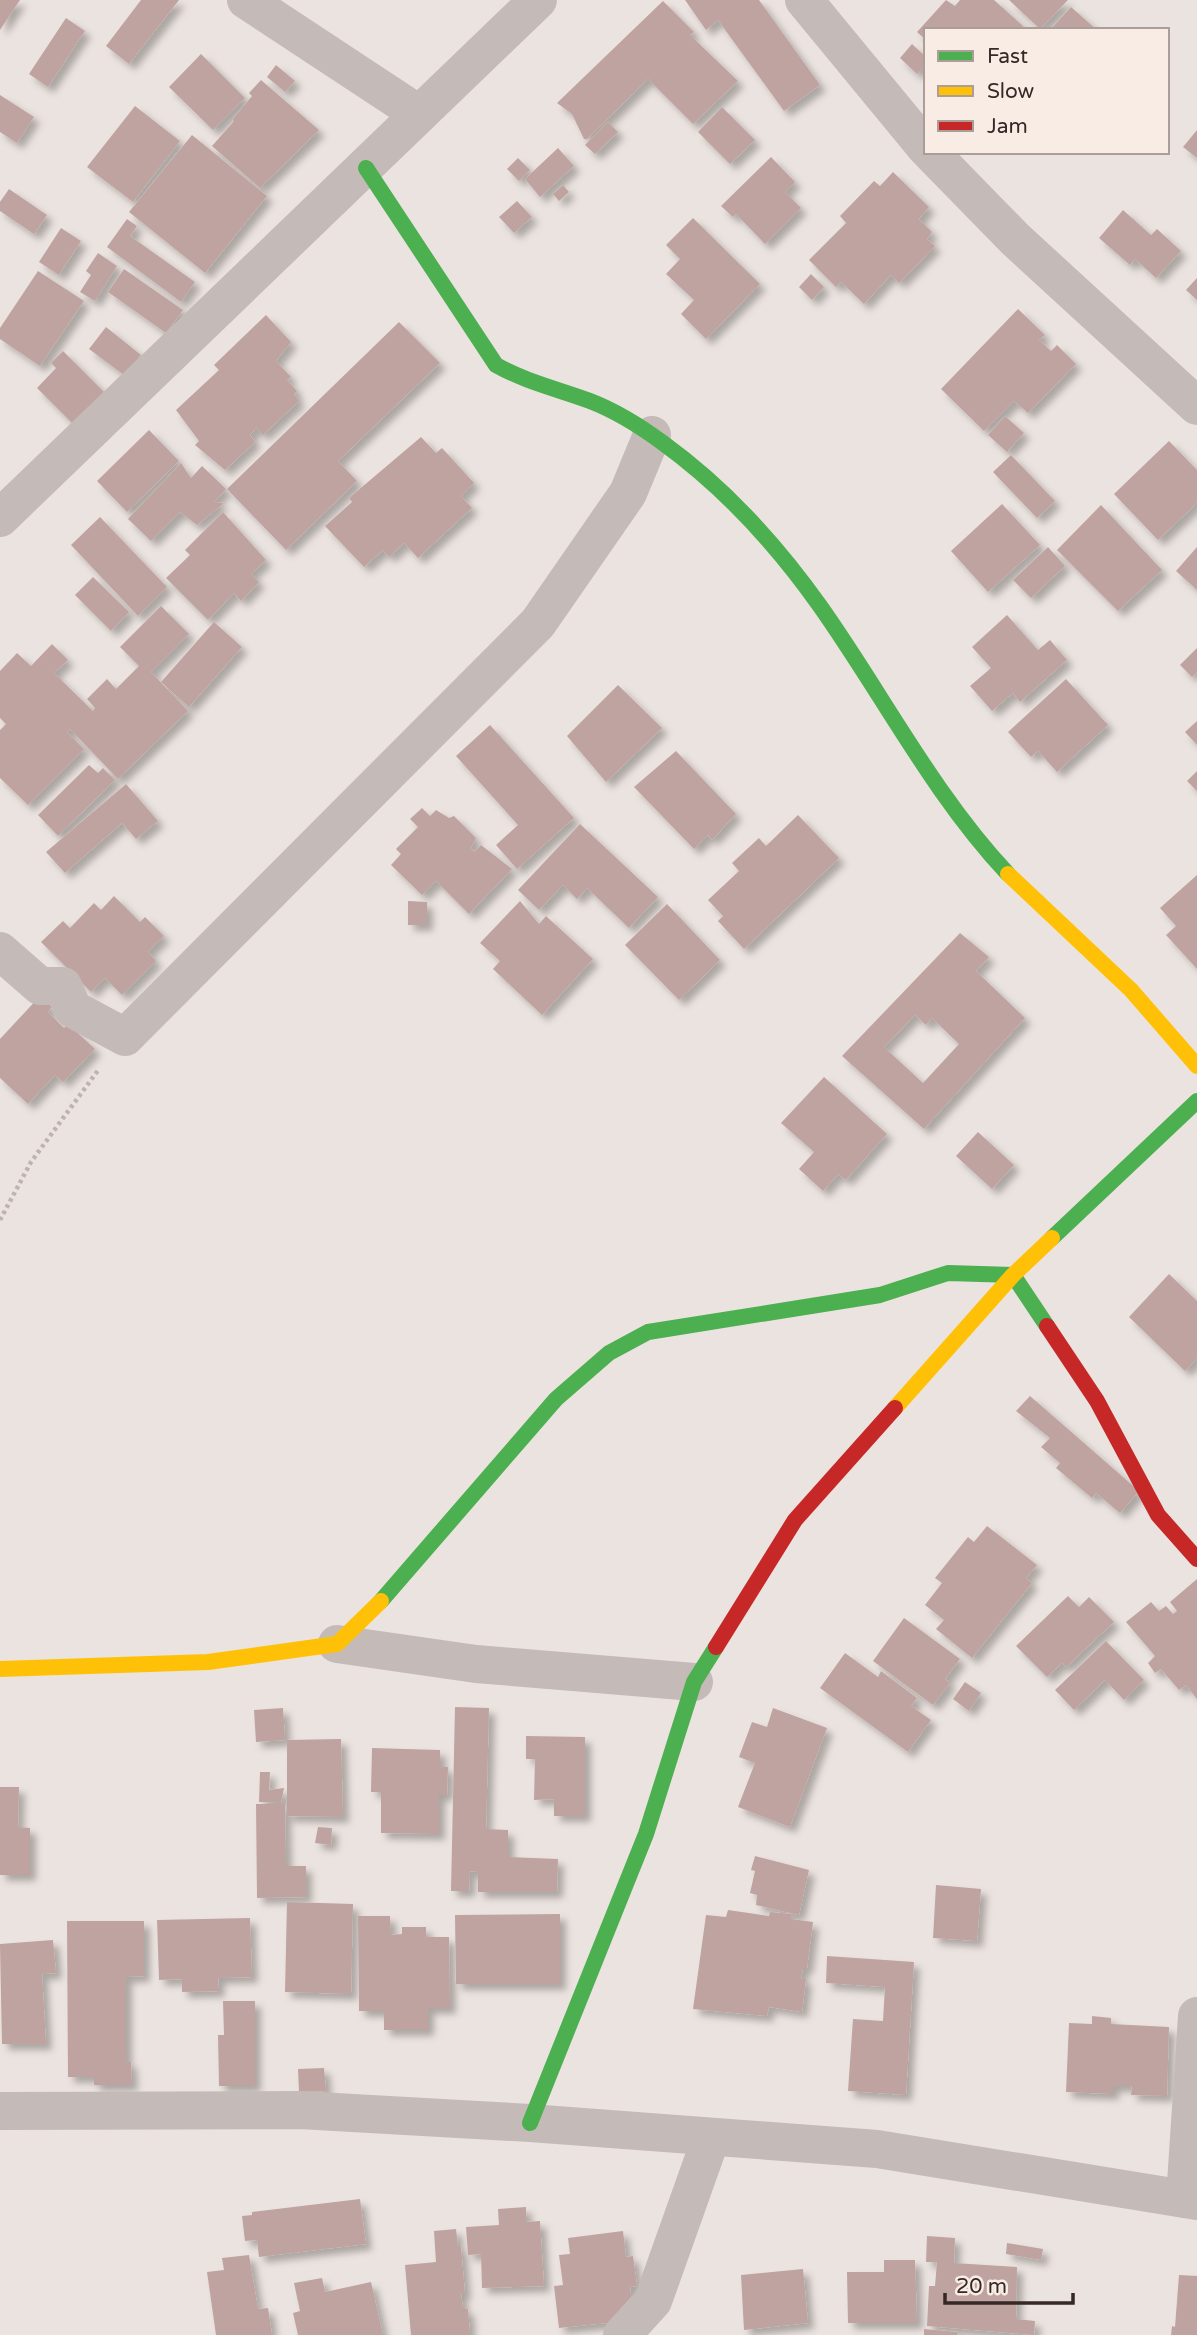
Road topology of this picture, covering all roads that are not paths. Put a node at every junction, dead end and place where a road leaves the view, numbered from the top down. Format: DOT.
graph roads {
  1 [pos="246,0"];
  2 [pos="538,0"];
  3 [pos="804,0"];
  4 [pos="419,114"];
  5 [pos="924,146"];
  6 [pos="932,154"];
  7 [pos="366,168"];
  8 [pos="1197,406"];
  9 [pos="652,435"];
  10 [pos="0,518"];
  11 [pos="0,951"];
  12 [pos="1197,1066"];
  13 [pos="1197,1101"];
  14 [pos="1013,1275"];
  15 [pos="1197,1559"];
  16 [pos="337,1644"];
  17 [pos="0,1669"];
  18 [pos="694,1682"];
  19 [pos="1197,2016"];
  20 [pos="0,2112"];
  21 [pos="530,2123"];
  22 [pos="711,2138"];
  23 [pos="1191,2200"];
  24 [pos="622,2335"];
  1 -- 4 [label="street"];
  2 -- 4 [label="street"];
  3 -- 5 [label="street"];
  4 -- 7 [label="street"];
  6 -- 8 [label="street"];
  7 -- 9 [label="street"];
  7 -- 10 [label="street"];
  9 -- 11 [label="street"];
  9 -- 12 [label="street"];
  13 -- 14 [label="street"];
  14 -- 15 [label="street"];
  14 -- 16 [label="street"];
  14 -- 18 [label="street"];
  16 -- 17 [label="street"];
  16 -- 18 [label="street"];
  18 -- 21 [label="street"];
  19 -- 23 [label="street"];
  20 -- 21 [label="street"];
  21 -- 22 [label="street"];
  22 -- 23 [label="street"];
  22 -- 24 [label="street"];
}
